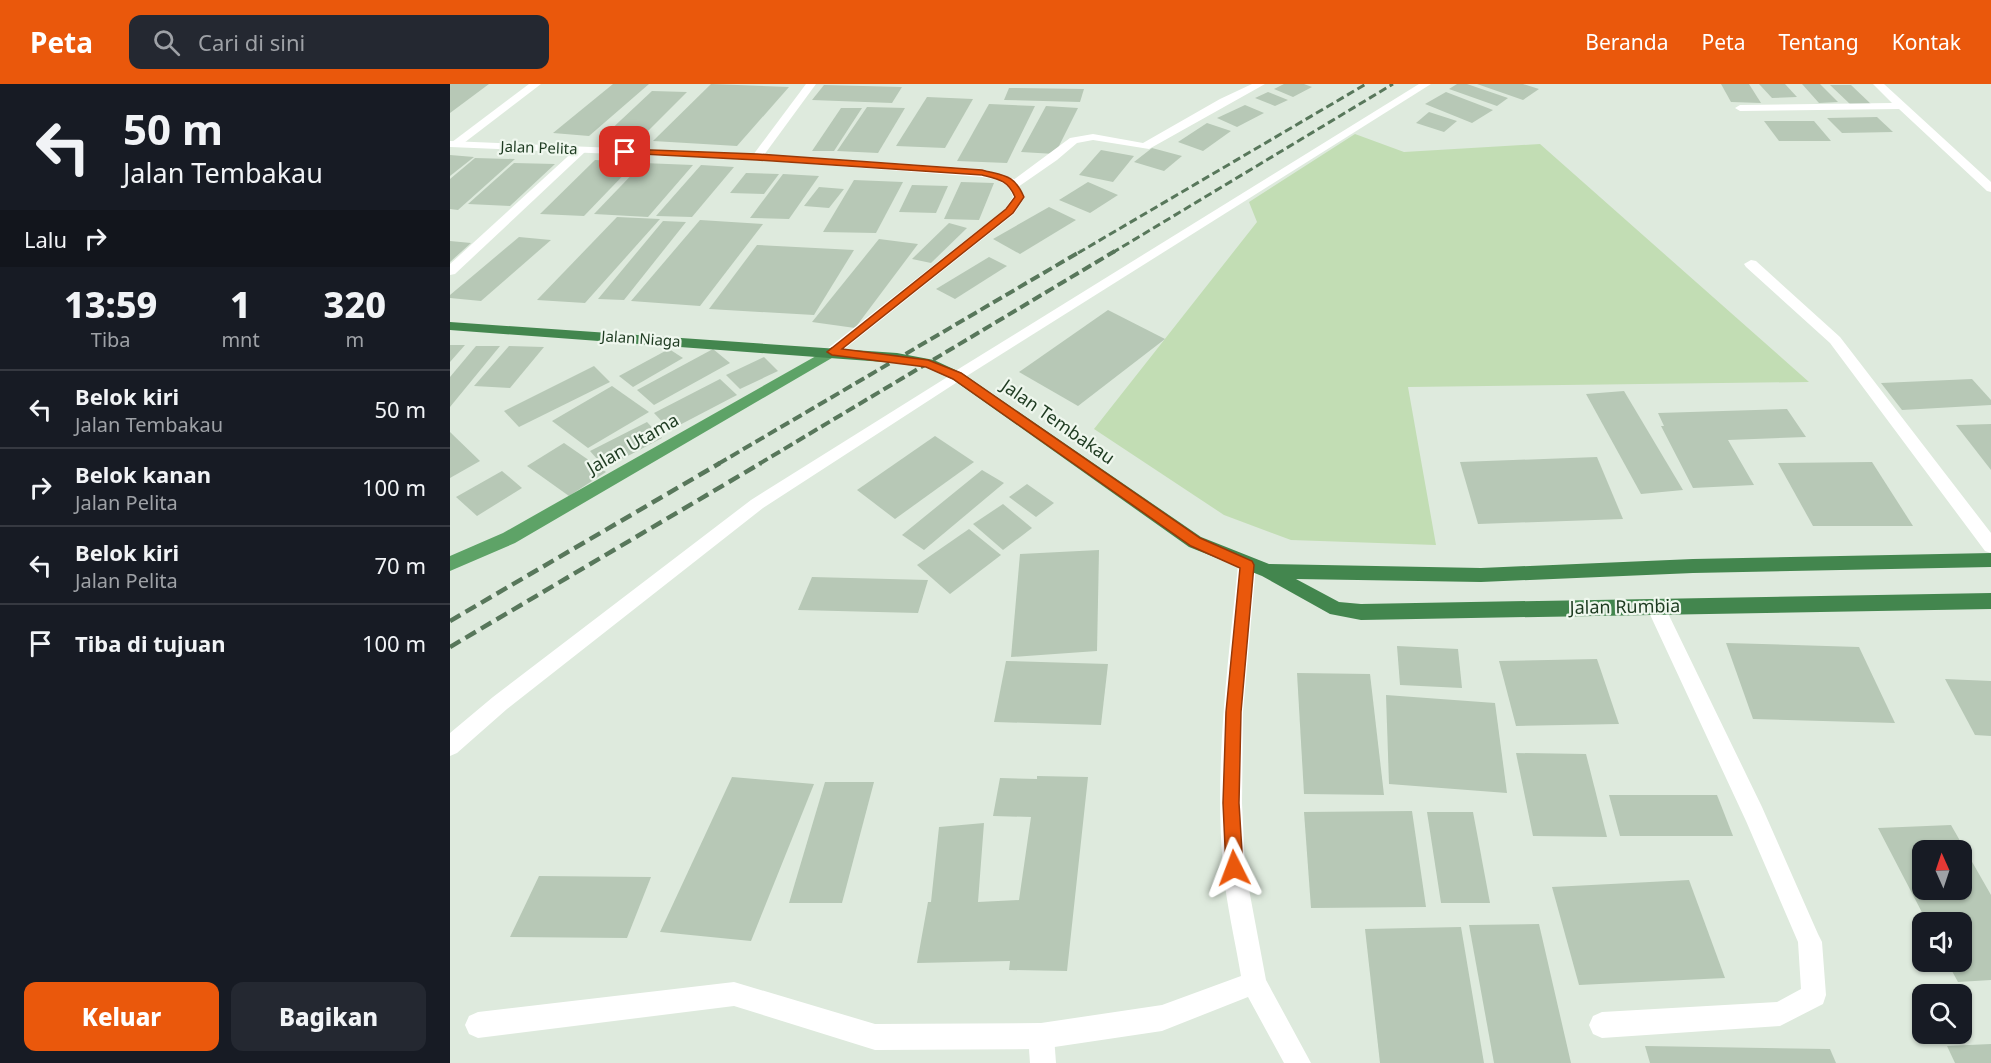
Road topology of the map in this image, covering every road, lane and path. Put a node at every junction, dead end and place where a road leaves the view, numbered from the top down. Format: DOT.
graph roads {
  1 [pos="536,84"];
  2 [pos="811,84"];
  3 [pos="1260,84"];
  4 [pos="1426,84"];
  5 [pos="1878,84"];
  6 [pos="1902,106"];
  7 [pos="1740,108"];
  8 [pos="453,144"];
  9 [pos="581,150"];
  10 [pos="757,157"];
  11 [pos="1014,184"];
  12 [pos="1991,188"];
  13 [pos="1751,264"];
  14 [pos="450,271"];
  15 [pos="450,326"];
  16 [pos="832,352"];
  17 [pos="957,376"];
  18 [pos="1991,546"];
  19 [pos="1991,560"];
  20 [pos="450,564"];
  21 [pos="1247,565"];
  22 [pos="1268,572"];
  23 [pos="1991,601"];
  24 [pos="1655,606"];
  25 [pos="450,746"];
  26 [pos="1254,983"];
  27 [pos="478,1025"];
  28 [pos="1602,1025"];
  29 [pos="1041,1036"];
  30 [pos="1043,1063"];
  31 [pos="1298,1063"];
  1 -- 8 [label="street"];
  2 -- 10 [label="street"];
  3 -- 11 [label="street"];
  4 -- 17 [label="street"];
  5 -- 6 [label="street"];
  6 -- 7 [label="street"];
  6 -- 12 [label="street"];
  8 -- 9 [label="street, Jalan Pelita"];
  9 -- 10 [label="street, Jalan Pelita"];
  9 -- 14 [label="street"];
  10 -- 11 [label="street, Jalan Pelita"];
  11 -- 16 [label="street"];
  13 -- 18 [label="street"];
  15 -- 16 [label="highway, Jalan Niaga"];
  16 -- 17 [label="highway, Jalan Tembakau"];
  16 -- 20 [label="main road, Jalan Utama"];
  17 -- 21 [label="highway, Jalan Tembakau"];
  17 -- 25 [label="street"];
  19 -- 22 [label="highway, Jalan Rumbia"];
  21 -- 22 [label="highway, Jalan Rumbia"];
  21 -- 26 [label="street"];
  22 -- 24 [label="highway, Jalan Rumbia"];
  23 -- 24 [label="highway, Jalan Rumbia"];
  24 -- 28 [label="street"];
  26 -- 29 [label="street"];
  26 -- 31 [label="street"];
  27 -- 29 [label="street"];
  29 -- 30 [label="street"];
}
